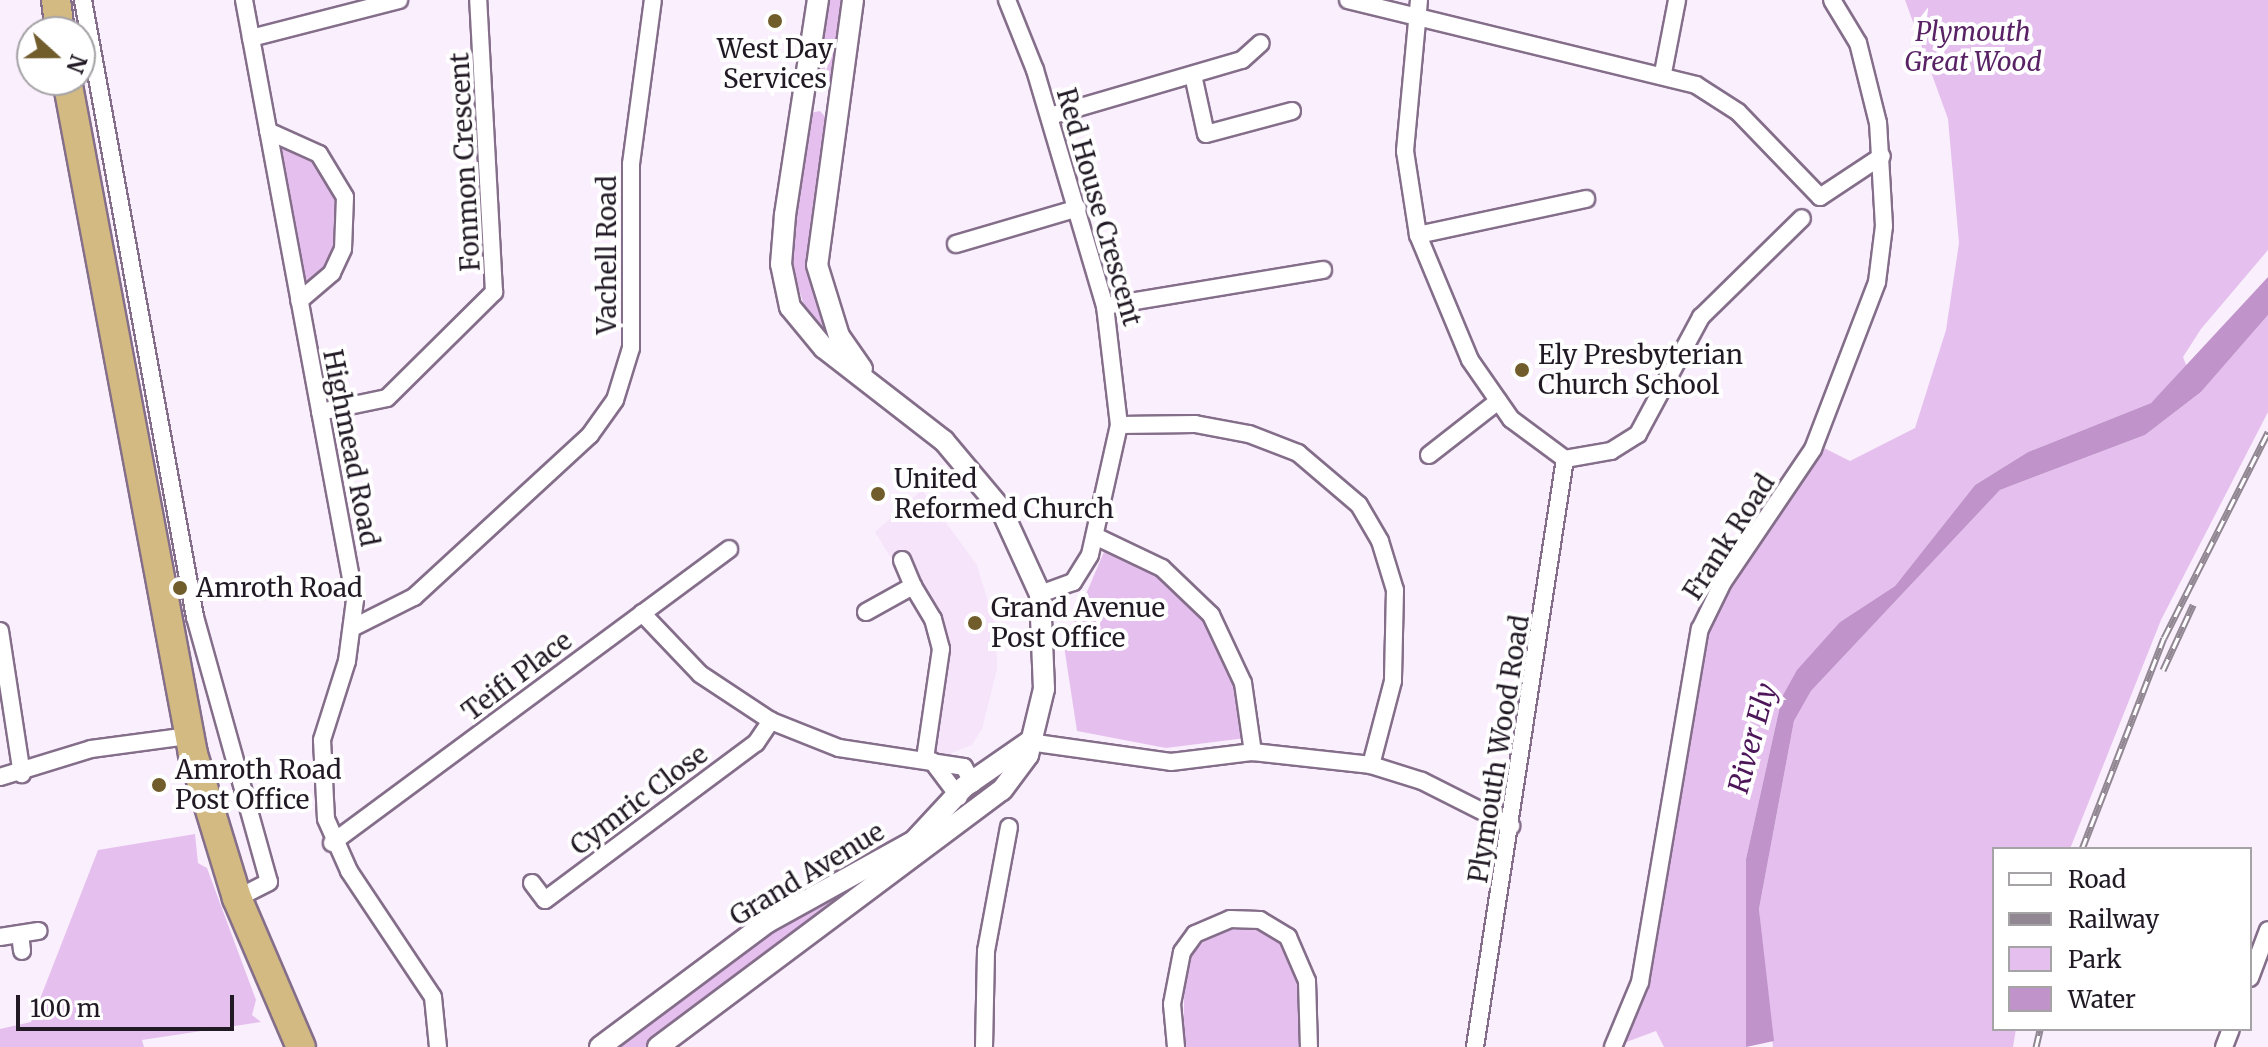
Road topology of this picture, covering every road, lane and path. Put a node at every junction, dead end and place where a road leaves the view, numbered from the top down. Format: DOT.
graph roads {
  1 [pos="83,0"];
  2 [pos="244,0"];
  3 [pos="399,0"];
  4 [pos="478,0"];
  5 [pos="653,0"];
  6 [pos="818,0"];
  7 [pos="853,0"];
  8 [pos="1007,0"];
  9 [pos="1348,0"];
  10 [pos="1419,0"];
  11 [pos="1677,0"];
  12 [pos="1832,0"];
  13 [pos="1415,19"];
  14 [pos="251,38"];
  15 [pos="1261,43"];
  16 [pos="1663,73"];
  17 [pos="1193,75"];
  18 [pos="70,96"];
  19 [pos="801,99"];
  20 [pos="838,102"];
  21 [pos="1292,111"];
  22 [pos="1050,116"];
  23 [pos="268,131"];
  24 [pos="1882,156"];
  25 [pos="1586,199"];
  26 [pos="1078,208"];
  27 [pos="1802,218"];
  28 [pos="1418,235"];
  29 [pos="956,244"];
  30 [pos="1323,270"];
  31 [pos="299,301"];
  32 [pos="1105,306"];
  33 [pos="148,342"];
  34 [pos="121,347"];
  35 [pos="869,379"];
  36 [pos="1498,401"];
  37 [pos="320,412"];
  38 [pos="1119,425"];
  39 [pos="1429,455"];
  40 [pos="1565,459"];
  41 [pos="1097,537"];
  42 [pos="729,549"];
  43 [pos="902,560"];
  44 [pos="913,586"];
  45 [pos="1040,594"];
  46 [pos="866,612"];
  47 [pos="642,613"];
  48 [pos="354,627"];
  49 [pos="0,631"];
  50 [pos="771,721"];
  51 [pos="189,736"];
  52 [pos="1029,742"];
  53 [pos="1253,752"];
  54 [pos="928,760"];
  55 [pos="1371,765"];
  56 [pos="22,774"];
  57 [pos="0,777"];
  58 [pos="966,790"];
  59 [pos="980,807"];
  60 [pos="1511,826"];
  61 [pos="1009,827"];
  62 [pos="332,843"];
  63 [pos="532,883"];
  64 [pos="237,898"];
  65 [pos="2268,930"];
  66 [pos="39,931"];
  67 [pos="0,937"];
  68 [pos="2252,973"];
  69 [pos="301,1047"];
  70 [pos="438,1047"];
  71 [pos="600,1047"];
  72 [pos="658,1047"];
  73 [pos="984,1047"];
  74 [pos="1176,1047"];
  75 [pos="1309,1047"];
  76 [pos="1475,1047"];
  77 [pos="1613,1047"];
  1 -- 33 [label="street"];
  2 -- 14 [label="street, Highmead Road"];
  3 -- 14 [label="street"];
  4 -- 37 [label="street, Fonmon Crescent"];
  5 -- 48 [label="street, Vachell Road"];
  6 -- 19 [label="street, Grand Avenue"];
  7 -- 20 [label="street, Grand Avenue"];
  8 -- 22 [label="street, Red House Crescent"];
  9 -- 13 [label="street"];
  10 -- 13 [label="street"];
  11 -- 16 [label="street"];
  12 -- 24 [label="street, Frank Road"];
  13 -- 16 [label="street"];
  13 -- 28 [label="street"];
  14 -- 23 [label="street, Highmead Road"];
  15 -- 17 [label="street"];
  16 -- 24 [label="street"];
  17 -- 21 [label="street"];
  17 -- 22 [label="street"];
  18 -- 34 [label="highway"];
  19 -- 20 [label="street"];
  19 -- 35 [label="street, Grand Avenue"];
  20 -- 35 [label="street, Grand Avenue"];
  22 -- 26 [label="street, Red House Crescent"];
  23 -- 31 [label="street, Highmead Road"];
  23 -- 31 [label="street"];
  24 -- 77 [label="street, Frank Road"];
  25 -- 28 [label="street"];
  26 -- 29 [label="street"];
  26 -- 32 [label="street, Red House Crescent"];
  27 -- 40 [label="street"];
  28 -- 36 [label="street"];
  30 -- 32 [label="street"];
  31 -- 37 [label="street, Highmead Road"];
  32 -- 38 [label="street, Red House Crescent"];
  33 -- 34 [label="street"];
  33 -- 64 [label="street"];
  34 -- 51 [label="highway"];
  35 -- 45 [label="street, Grand Avenue"];
  36 -- 39 [label="street"];
  36 -- 40 [label="street"];
  37 -- 48 [label="street, Highmead Road"];
  38 -- 41 [label="street, Red House Crescent"];
  38 -- 55 [label="street"];
  40 -- 60 [label="street, Plymouth Wood Road"];
  41 -- 45 [label="street, Red House Crescent"];
  41 -- 53 [label="street"];
  42 -- 47 [label="street, Teifi Place"];
  43 -- 44 [label="street"];
  44 -- 46 [label="street"];
  44 -- 54 [label="street"];
  45 -- 52 [label="street, Grand Avenue"];
  47 -- 50 [label="street"];
  47 -- 62 [label="street, Teifi Place"];
  48 -- 62 [label="street, Highmead Road"];
  49 -- 56 [label="street"];
  50 -- 54 [label="street"];
  50 -- 63 [label="street, Cymric Close"];
  51 -- 56 [label="street"];
  51 -- 64 [label="highway"];
  52 -- 53 [label="street"];
  52 -- 58 [label="street, Grand Avenue"];
  52 -- 59 [label="street, Grand Avenue"];
  53 -- 55 [label="street"];
  54 -- 58 [label="street"];
  54 -- 58 [label="street"];
  55 -- 60 [label="street"];
  56 -- 57 [label="street"];
  58 -- 59 [label="street"];
  58 -- 71 [label="street, Grand Avenue"];
  59 -- 72 [label="street, Grand Avenue"];
  60 -- 76 [label="street, Plymouth Wood Road"];
  61 -- 73 [label="street"];
  62 -- 70 [label="street, Highmead Road"];
  64 -- 69 [label="highway"];
  65 -- 68 [label="street"];
  66 -- 67 [label="street"];
  74 -- 75 [label="street"];
}
